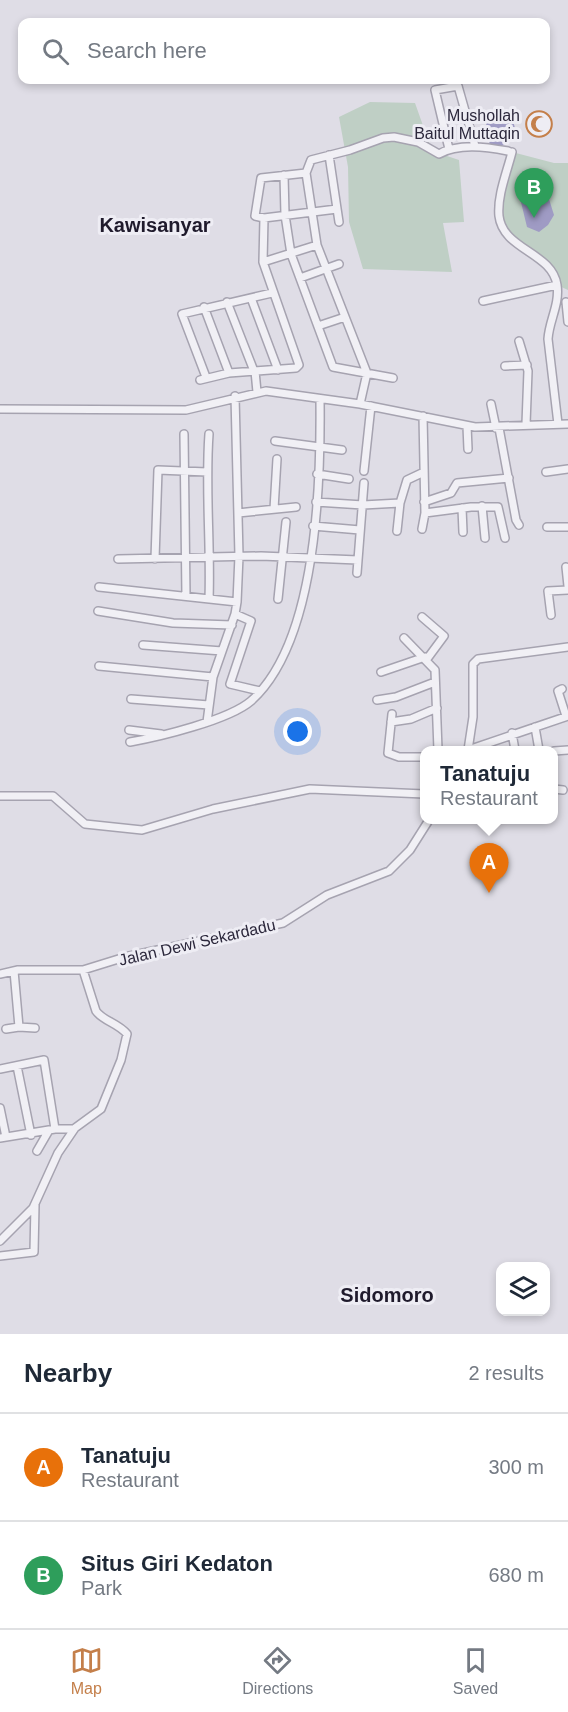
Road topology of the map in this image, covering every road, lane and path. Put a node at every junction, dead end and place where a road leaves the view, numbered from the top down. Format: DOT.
graph roads {
  1 [pos="475,146"];
  2 [pos="449,149"];
  3 [pos="329,155"];
  4 [pos="306,173"];
  5 [pos="284,175"];
  6 [pos="337,209"];
  7 [pos="312,211"];
  8 [pos="285,215"];
  9 [pos="264,218"];
  10 [pos="339,222"];
  11 [pos="317,245"];
  12 [pos="291,254"];
  13 [pos="263,262"];
  14 [pos="339,264"];
  15 [pos="327,269"];
  16 [pos="300,279"];
  17 [pos="557,285"];
  18 [pos="272,292"];
  19 [pos="251,298"];
  20 [pos="483,301"];
  21 [pos="226,302"];
  22 [pos="566,302"];
  23 [pos="204,307"];
  24 [pos="345,317"];
  25 [pos="568,322"];
  26 [pos="318,326"];
  27 [pos="519,341"];
  28 [pos="527,365"];
  29 [pos="505,366"];
  30 [pos="278,370"];
  31 [pos="254,371"];
  32 [pos="229,373"];
  33 [pos="368,373"];
  34 [pos="393,378"];
  35 [pos="257,392"];
  36 [pos="236,396"];
  37 [pos="320,400"];
  38 [pos="360,404"];
  39 [pos="491,404"];
  40 [pos="371,406"];
  41 [pos="0,408"];
  42 [pos="423,416"];
  43 [pos="526,424"];
  44 [pos="558,424"];
  45 [pos="568,424"];
  46 [pos="467,426"];
  47 [pos="497,428"];
  48 [pos="184,434"];
  49 [pos="209,434"];
  50 [pos="275,441"];
  51 [pos="320,446"];
  52 [pos="468,449"];
  53 [pos="342,450"];
  54 [pos="277,459"];
  55 [pos="568,469"];
  56 [pos="183,470"];
  57 [pos="364,471"];
  58 [pos="207,472"];
  59 [pos="424,472"];
  60 [pos="546,472"];
  61 [pos="317,474"];
  62 [pos="508,478"];
  63 [pos="349,479"];
  64 [pos="364,483"];
  65 [pos="316,502"];
  66 [pos="424,502"];
  67 [pos="400,503"];
  68 [pos="363,505"];
  69 [pos="482,506"];
  70 [pos="296,507"];
  71 [pos="462,508"];
  72 [pos="274,509"];
  73 [pos="238,513"];
  74 [pos="425,513"];
  75 [pos="286,522"];
  76 [pos="519,525"];
  77 [pos="313,526"];
  78 [pos="547,526"];
  79 [pos="568,527"];
  80 [pos="422,529"];
  81 [pos="360,530"];
  82 [pos="397,531"];
  83 [pos="463,532"];
  84 [pos="484,538"];
  85 [pos="505,538"];
  86 [pos="239,556"];
  87 [pos="210,558"];
  88 [pos="283,558"];
  89 [pos="310,558"];
  90 [pos="118,559"];
  91 [pos="155,559"];
  92 [pos="186,559"];
  93 [pos="358,560"];
  94 [pos="566,567"];
  95 [pos="357,573"];
  96 [pos="99,587"];
  97 [pos="568,588"];
  98 [pos="186,596"];
  99 [pos="278,598"];
  100 [pos="209,599"];
  101 [pos="237,602"];
  102 [pos="98,611"];
  103 [pos="235,614"];
  104 [pos="550,615"];
  105 [pos="422,617"];
  106 [pos="231,625"];
  107 [pos="404,638"];
  108 [pos="143,645"];
  109 [pos="568,647"];
  110 [pos="222,651"];
  111 [pos="426,658"];
  112 [pos="99,666"];
  113 [pos="381,672"];
  114 [pos="213,677"];
  115 [pos="435,682"];
  116 [pos="562,689"];
  117 [pos="260,691"];
  118 [pos="131,699"];
  119 [pos="377,700"];
  120 [pos="209,705"];
  121 [pos="437,708"];
  122 [pos="567,716"];
  123 [pos="207,722"];
  124 [pos="535,727"];
  125 [pos="129,730"];
  126 [pos="512,733"];
  127 [pos="161,734"];
  128 [pos="130,742"];
  129 [pos="438,746"];
  130 [pos="469,746"];
  131 [pos="478,746"];
  132 [pos="514,746"];
  133 [pos="538,746"];
  134 [pos="420,757"];
  135 [pos="558,790"];
  136 [pos="562,790"];
  137 [pos="420,794"];
  138 [pos="0,796"];
  139 [pos="426,824"];
  140 [pos="83,970"];
  141 [pos="14,971"];
  142 [pos="0,974"];
  143 [pos="19,1027"];
  144 [pos="35,1028"];
  145 [pos="6,1029"];
  146 [pos="17,1066"];
  147 [pos="0,1069"];
  148 [pos="0,1108"];
  149 [pos="74,1129"];
  150 [pos="51,1131"];
  151 [pos="31,1135"];
  152 [pos="3,1138"];
  153 [pos="37,1151"];
  154 [pos="35,1205"];
  155 [pos="0,1241"];
  156 [pos="0,1256"];
  1 -- 2 [label="street"];
  1 -- 2 [label="street"];
  1 -- 17 [label="street"];
  2 -- 3 [label="street"];
  3 -- 4 [label="street"];
  3 -- 6 [label="street"];
  4 -- 5 [label="street"];
  4 -- 7 [label="street"];
  5 -- 8 [label="street"];
  5 -- 9 [label="street"];
  6 -- 7 [label="street"];
  6 -- 10 [label="street"];
  7 -- 8 [label="street"];
  7 -- 11 [label="street"];
  8 -- 9 [label="street"];
  8 -- 12 [label="street"];
  9 -- 13 [label="street"];
  11 -- 12 [label="street"];
  11 -- 15 [label="street"];
  12 -- 13 [label="street"];
  12 -- 16 [label="street"];
  13 -- 18 [label="street"];
  14 -- 15 [label="street"];
  15 -- 16 [label="street"];
  15 -- 24 [label="street"];
  16 -- 26 [label="street"];
  17 -- 20 [label="street"];
  17 -- 44 [label="street"];
  18 -- 19 [label="street"];
  18 -- 30 [label="street"];
  19 -- 21 [label="street"];
  19 -- 30 [label="street"];
  21 -- 23 [label="street"];
  21 -- 31 [label="street"];
  22 -- 25 [label="street"];
  23 -- 32 [label="street"];
  23 -- 32 [label="street"];
  24 -- 26 [label="street"];
  24 -- 33 [label="street"];
  26 -- 33 [label="street"];
  27 -- 28 [label="street"];
  28 -- 29 [label="street"];
  28 -- 43 [label="street"];
  30 -- 31 [label="street"];
  31 -- 32 [label="street"];
  31 -- 35 [label="street"];
  33 -- 34 [label="street"];
  33 -- 38 [label="street"];
  35 -- 36 [label="street"];
  35 -- 37 [label="street"];
  36 -- 41 [label="street"];
  36 -- 73 [label="street"];
  37 -- 38 [label="street"];
  37 -- 51 [label="street"];
  38 -- 40 [label="street"];
  39 -- 47 [label="street"];
  40 -- 42 [label="street"];
  40 -- 57 [label="street"];
  42 -- 46 [label="street"];
  42 -- 59 [label="street"];
  43 -- 44 [label="street"];
  43 -- 47 [label="street"];
  44 -- 45 [label="street"];
  46 -- 47 [label="street"];
  46 -- 52 [label="street"];
  47 -- 62 [label="street"];
  48 -- 56 [label="street"];
  49 -- 58 [label="street"];
  50 -- 51 [label="street"];
  51 -- 53 [label="street"];
  51 -- 61 [label="street"];
  54 -- 72 [label="street"];
  55 -- 60 [label="street"];
  56 -- 58 [label="street"];
  56 -- 91 [label="street"];
  56 -- 92 [label="street"];
  58 -- 87 [label="street"];
  59 -- 66 [label="street"];
  59 -- 67 [label="street"];
  61 -- 63 [label="street"];
  61 -- 65 [label="street"];
  62 -- 66 [label="street"];
  62 -- 76 [label="street"];
  64 -- 68 [label="street"];
  65 -- 68 [label="street"];
  65 -- 77 [label="street"];
  66 -- 74 [label="street"];
  67 -- 68 [label="street"];
  67 -- 82 [label="street"];
  68 -- 81 [label="street"];
  69 -- 71 [label="street"];
  69 -- 84 [label="street"];
  69 -- 85 [label="street"];
  70 -- 72 [label="street"];
  71 -- 74 [label="street"];
  71 -- 83 [label="street"];
  72 -- 73 [label="street"];
  73 -- 86 [label="street"];
  74 -- 80 [label="street"];
  75 -- 88 [label="street"];
  77 -- 81 [label="street"];
  77 -- 89 [label="street"];
  78 -- 79 [label="street"];
  81 -- 93 [label="street"];
  86 -- 87 [label="street"];
  86 -- 88 [label="street"];
  86 -- 101 [label="street"];
  87 -- 92 [label="street"];
  87 -- 100 [label="street"];
  88 -- 89 [label="street"];
  88 -- 99 [label="street"];
  89 -- 93 [label="street"];
  89 -- 117 [label="street"];
  90 -- 91 [label="street"];
  91 -- 92 [label="street"];
  92 -- 98 [label="street"];
  93 -- 95 [label="street"];
  94 -- 97 [label="street"];
  96 -- 98 [label="street"];
  97 -- 104 [label="street"];
  98 -- 100 [label="street"];
  100 -- 101 [label="street"];
  101 -- 103 [label="street"];
  102 -- 106 [label="street"];
  103 -- 106 [label="street"];
  103 -- 117 [label="street"];
  105 -- 111 [label="street"];
  106 -- 110 [label="street"];
  107 -- 111 [label="street"];
  108 -- 110 [label="street"];
  109 -- 130 [label="street"];
  110 -- 114 [label="street"];
  111 -- 113 [label="street"];
  111 -- 115 [label="street"];
  112 -- 114 [label="street"];
  114 -- 120 [label="street"];
  115 -- 119 [label="street"];
  115 -- 121 [label="street"];
  116 -- 122 [label="street"];
  117 -- 123 [label="street"];
  118 -- 120 [label="street"];
  120 -- 123 [label="street"];
  121 -- 129 [label="street"];
  121 -- 134 [label="street"];
  122 -- 124 [label="street"];
  123 -- 127 [label="street"];
  124 -- 126 [label="street"];
  124 -- 133 [label="street"];
  125 -- 127 [label="street"];
  126 -- 131 [label="street"];
  126 -- 132 [label="street"];
  127 -- 128 [label="street"];
  135 -- 136 [label="street"];
  137 -- 138 [label="street"];
  139 -- 140 [label="street, Jalan Dewi Sekardadu"];
  140 -- 141 [label="street, Jalan Dewi Sekardadu"];
  140 -- 149 [label="street"];
  141 -- 142 [label="street, Jalan Dewi Sekardadu"];
  141 -- 143 [label="street"];
  143 -- 144 [label="street"];
  143 -- 145 [label="street"];
  146 -- 147 [label="street"];
  146 -- 150 [label="street"];
  146 -- 151 [label="street"];
  148 -- 152 [label="street"];
  149 -- 150 [label="street"];
  149 -- 154 [label="street"];
  150 -- 151 [label="street"];
  150 -- 153 [label="street"];
  151 -- 152 [label="street"];
  154 -- 155 [label="street"];
  154 -- 156 [label="street"];
}
